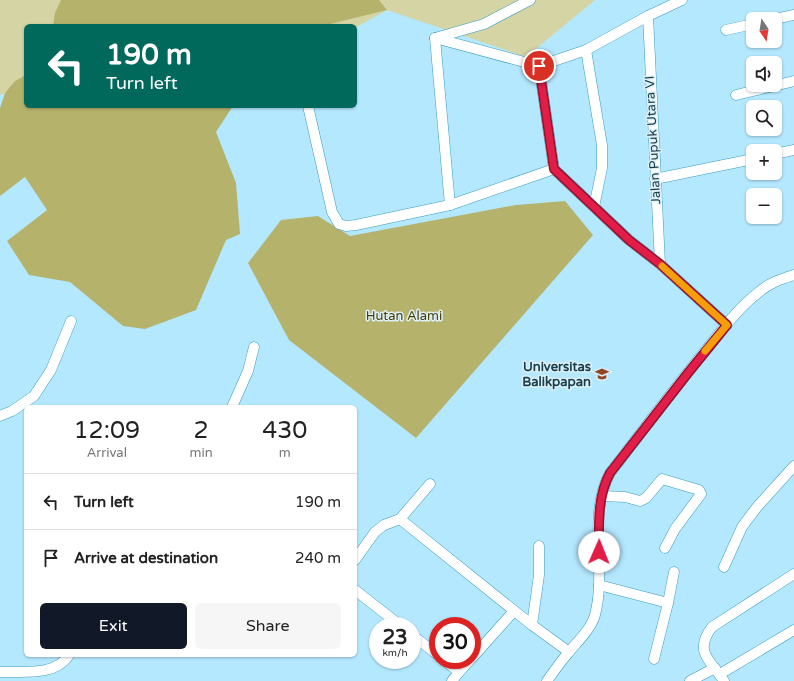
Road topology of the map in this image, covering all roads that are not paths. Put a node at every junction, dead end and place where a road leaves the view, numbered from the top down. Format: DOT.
graph roads {
  1 [pos="530,0"];
  2 [pos="682,0"];
  3 [pos="794,15"];
  4 [pos="648,16"];
  5 [pos="782,18"];
  6 [pos="746,26"];
  7 [pos="726,30"];
  8 [pos="435,38"];
  9 [pos="586,50"];
  10 [pos="539,66"];
  11 [pos="794,82"];
  12 [pos="736,95"];
  13 [pos="308,108"];
  14 [pos="794,150"];
  15 [pos="782,153"];
  16 [pos="746,160"];
  17 [pos="554,169"];
  18 [pos="655,179"];
  19 [pos="450,205"];
  20 [pos="594,207"];
  21 [pos="660,264"];
  22 [pos="794,275"];
  23 [pos="71,321"];
  24 [pos="727,325"];
  25 [pos="254,347"];
  26 [pos="233,405"];
  27 [pos="0,416"];
  28 [pos="794,466"];
  29 [pos="430,484"];
  30 [pos="602,496"];
  31 [pos="400,519"];
  32 [pos="540,546"];
  33 [pos="665,548"];
  34 [pos="357,557"];
  35 [pos="724,567"];
  36 [pos="674,572"];
  37 [pos="794,574"];
  38 [pos="599,585"];
  39 [pos="357,592"];
  40 [pos="668,603"];
  41 [pos="514,611"];
  42 [pos="390,617"];
  43 [pos="532,625"];
  44 [pos="794,630"];
  45 [pos="421,642"];
  46 [pos="429,648"];
  47 [pos="481,648"];
  48 [pos="569,652"];
  49 [pos="66,657"];
  50 [pos="654,659"];
  51 [pos="455,669"];
  52 [pos="462,669"];
  53 [pos="0,672"];
  54 [pos="459,672"];
  55 [pos="720,674"];
  56 [pos="452,681"];
  57 [pos="547,681"];
  58 [pos="690,681"];
  1 -- 8 [label="street"];
  2 -- 4 [label="street"];
  3 -- 5 [label="street"];
  4 -- 9 [label="street"];
  4 -- 18 [label="street, Jalan Pupuk Utara VI"];
  6 -- 7 [label="street"];
  8 -- 10 [label="street"];
  8 -- 19 [label="street"];
  9 -- 10 [label="street"];
  9 -- 20 [label="street"];
  10 -- 17 [label="street"];
  11 -- 12 [label="street"];
  13 -- 19 [label="street"];
  14 -- 15 [label="street"];
  16 -- 18 [label="street"];
  17 -- 19 [label="street"];
  17 -- 20 [label="street"];
  18 -- 21 [label="street, Jalan Pupuk Utara VI"];
  20 -- 21 [label="street"];
  21 -- 24 [label="street"];
  22 -- 24 [label="street"];
  23 -- 27 [label="street"];
  24 -- 30 [label="street"];
  25 -- 26 [label="street"];
  28 -- 35 [label="street"];
  29 -- 31 [label="street"];
  30 -- 33 [label="street"];
  30 -- 38 [label="street"];
  31 -- 34 [label="street"];
  31 -- 41 [label="street"];
  32 -- 43 [label="street"];
  36 -- 40 [label="street"];
  37 -- 55 [label="street"];
  38 -- 40 [label="street"];
  38 -- 48 [label="street"];
  39 -- 42 [label="street"];
  40 -- 50 [label="street"];
  41 -- 43 [label="street"];
  41 -- 47 [label="street"];
  43 -- 48 [label="street"];
  44 -- 55 [label="street"];
  45 -- 46 [label="street"];
  48 -- 57 [label="street"];
  49 -- 53 [label="street"];
  51 -- 54 [label="street"];
  52 -- 54 [label="street"];
  54 -- 56 [label="street"];
  55 -- 58 [label="street"];
}
